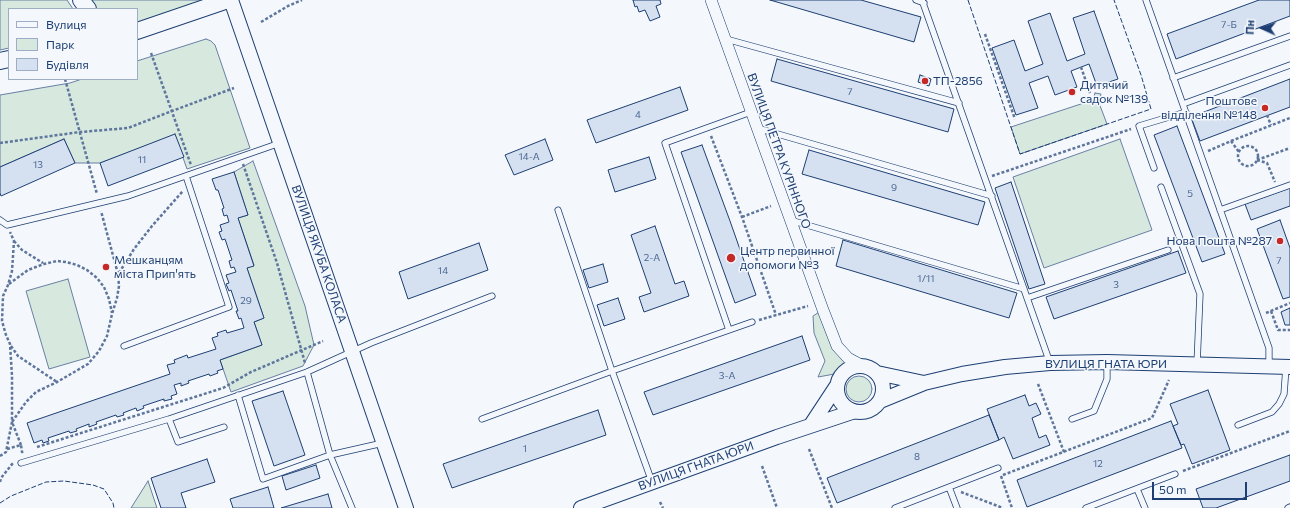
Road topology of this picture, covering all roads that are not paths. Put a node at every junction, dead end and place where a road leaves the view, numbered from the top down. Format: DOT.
graph roads {
  1 [pos="81,0"];
  2 [pos="228,0"];
  3 [pos="232,0"];
  4 [pos="711,0"];
  5 [pos="916,0"];
  6 [pos="1146,0"];
  7 [pos="923,1"];
  8 [pos="87,8"];
  9 [pos="139,30"];
  10 [pos="1290,36"];
  11 [pos="725,39"];
  12 [pos="1290,65"];
  13 [pos="1173,78"];
  14 [pos="959,103"];
  15 [pos="1183,104"];
  16 [pos="751,112"];
  17 [pos="1186,112"];
  18 [pos="757,127"];
  19 [pos="280,143"];
  20 [pos="1154,168"];
  21 [pos="186,176"];
  22 [pos="1290,185"];
  23 [pos="1161,187"];
  24 [pos="992,196"];
  25 [pos="558,210"];
  26 [pos="1220,210"];
  27 [pos="0,220"];
  28 [pos="790,220"];
  29 [pos="1168,250"];
  30 [pos="1024,289"];
  31 [pos="492,296"];
  32 [pos="1027,298"];
  33 [pos="752,322"];
  34 [pos="729,330"];
  35 [pos="124,346"];
  36 [pos="352,351"];
  37 [pos="1106,362"];
  38 [pos="1050,363"];
  39 [pos="1197,364"];
  40 [pos="863,366"];
  41 [pos="1269,366"];
  42 [pos="1288,367"];
  43 [pos="612,371"];
  44 [pos="307,372"];
  45 [pos="877,373"];
  46 [pos="924,383"];
  47 [pos="836,387"];
  48 [pos="238,395"];
  49 [pos="880,402"];
  50 [pos="852,412"];
  51 [pos="169,419"];
  52 [pos="482,419"];
  53 [pos="1072,419"];
  54 [pos="811,425"];
  55 [pos="1238,425"];
  56 [pos="224,427"];
  57 [pos="383,443"];
  58 [pos="330,455"];
  59 [pos="21,463"];
  60 [pos="998,468"];
  61 [pos="1175,474"];
  62 [pos="652,482"];
  63 [pos="949,487"];
  64 [pos="1137,489"];
  65 [pos="352,508"];
  66 [pos="406,508"];
  67 [pos="581,508"];
  68 [pos="895,508"];
  69 [pos="957,508"];
  70 [pos="1086,508"];
  71 [pos="1144,508"];
  1 -- 8 [label="main road"];
  2 -- 9 [label="main road"];
  3 -- 19 [label="street, ВУЛИЦЯ ЯКУБА КОЛАСА"];
  4 -- 11 [label="street, ВУЛИЦЯ ПЕТРА КУРІННОГО"];
  5 -- 7 [label="lane"];
  6 -- 13 [label="lane"];
  7 -- 14 [label="lane"];
  10 -- 13 [label="lane"];
  11 -- 14 [label="lane"];
  11 -- 16 [label="street, ВУЛИЦЯ ПЕТРА КУРІННОГО"];
  12 -- 15 [label="lane"];
  13 -- 15 [label="lane"];
  14 -- 24 [label="lane"];
  15 -- 17 [label="lane"];
  16 -- 18 [label="street, ВУЛИЦЯ ПЕТРА КУРІННОГО"];
  16 -- 34 [label="lane"];
  17 -- 20 [label="lane"];
  17 -- 26 [label="lane"];
  18 -- 24 [label="lane"];
  18 -- 28 [label="street, ВУЛИЦЯ ПЕТРА КУРІННОГО"];
  19 -- 21 [label="lane"];
  19 -- 36 [label="street, ВУЛИЦЯ ЯКУБА КОЛАСА"];
  21 -- 27 [label="lane"];
  21 -- 35 [label="lane"];
  22 -- 26 [label="lane"];
  23 -- 39 [label="lane"];
  24 -- 30 [label="lane"];
  25 -- 43 [label="lane"];
  26 -- 41 [label="lane"];
  28 -- 30 [label="lane"];
  28 -- 40 [label="street, ВУЛИЦЯ ПЕТРА КУРІННОГО"];
  29 -- 32 [label="lane"];
  30 -- 32 [label="lane"];
  31 -- 36 [label="lane"];
  32 -- 38 [label="lane"];
  33 -- 34 [label="lane"];
  34 -- 43 [label="lane"];
  36 -- 44 [label="lane"];
  36 -- 57 [label="street, ВУЛИЦЯ ЯКУБА КОЛАСА"];
  37 -- 38 [label="street, ВУЛИЦЯ ГНАТА ЮРИ"];
  37 -- 39 [label="street, ВУЛИЦЯ ГНАТА ЮРИ"];
  37 -- 53 [label="lane"];
  38 -- 46 [label="street, ВУЛИЦЯ ГНАТА ЮРИ"];
  39 -- 41 [label="street, ВУЛИЦЯ ГНАТА ЮРИ"];
  40 -- 45 [label="street"];
  40 -- 47 [label="street"];
  41 -- 42 [label="street, ВУЛИЦЯ ГНАТА ЮРИ"];
  42 -- 55 [label="lane"];
  43 -- 52 [label="lane"];
  43 -- 62 [label="lane"];
  44 -- 48 [label="lane"];
  44 -- 58 [label="lane"];
  45 -- 46 [label="street, ВУЛИЦЯ ГНАТА ЮРИ"];
  45 -- 49 [label="street"];
  46 -- 49 [label="street, ВУЛИЦЯ ГНАТА ЮРИ"];
  47 -- 50 [label="street"];
  47 -- 54 [label="street"];
  48 -- 51 [label="lane"];
  48 -- 58 [label="lane"];
  49 -- 50 [label="street"];
  50 -- 54 [label="street, ВУЛИЦЯ ГНАТА ЮРИ"];
  51 -- 56 [label="lane"];
  51 -- 59 [label="lane"];
  54 -- 62 [label="street, ВУЛИЦЯ ГНАТА ЮРИ"];
  57 -- 58 [label="lane"];
  57 -- 66 [label="street, ВУЛИЦЯ ЯКУБА КОЛАСА"];
  58 -- 65 [label="lane"];
  60 -- 63 [label="lane"];
  61 -- 64 [label="lane"];
  62 -- 67 [label="street, ВУЛИЦЯ ГНАТА ЮРИ"];
  63 -- 68 [label="lane"];
  63 -- 69 [label="lane"];
  64 -- 70 [label="lane"];
  64 -- 71 [label="lane"];
}
